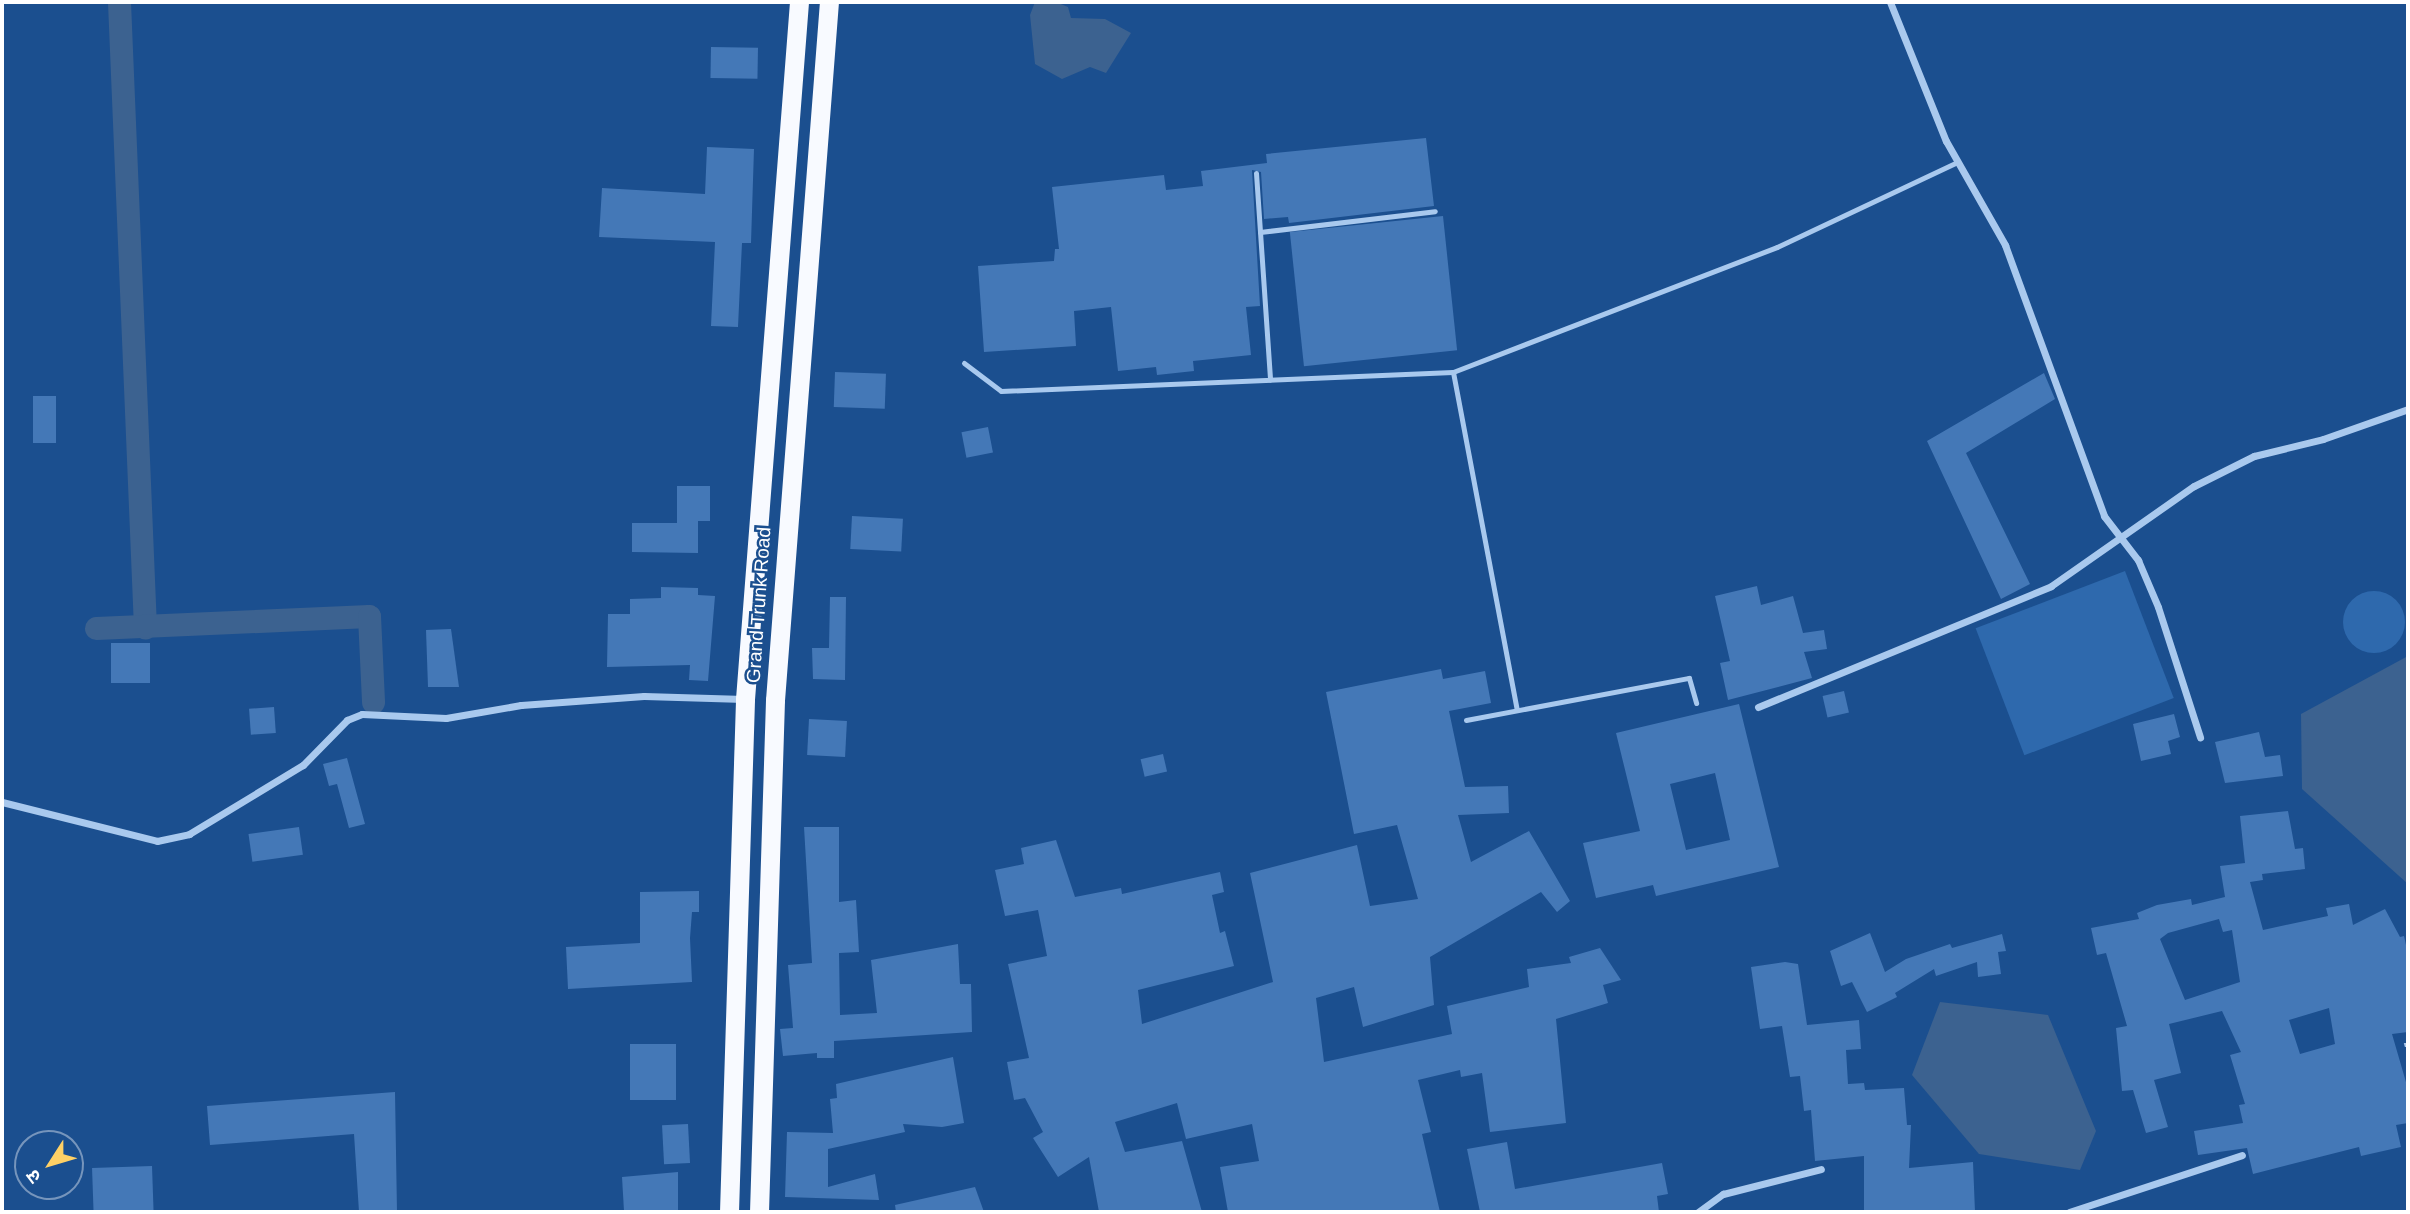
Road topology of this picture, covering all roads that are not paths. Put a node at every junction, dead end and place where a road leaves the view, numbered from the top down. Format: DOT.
graph roads {
  1 [pos="799,2"];
  2 [pos="829,2"];
  3 [pos="1890,2"];
  4 [pos="1958,162"];
  5 [pos="1256,173"];
  6 [pos="1435,211"];
  7 [pos="1260,232"];
  8 [pos="774,316"];
  9 [pos="804,318"];
  10 [pos="964,363"];
  11 [pos="1453,372"];
  12 [pos="1270,380"];
  13 [pos="2408,409"];
  14 [pos="2121,537"];
  15 [pos="752,595"];
  16 [pos="782,595"];
  17 [pos="745,699"];
  18 [pos="1696,703"];
  19 [pos="1758,707"];
  20 [pos="1517,710"];
  21 [pos="1466,720"];
  22 [pos="2200,737"];
  23 [pos="2,802"];
  24 [pos="734,1035"];
  25 [pos="764,1038"];
  26 [pos="2242,1155"];
  27 [pos="1821,1170"];
  28 [pos="729,1212"];
  29 [pos="760,1212"];
  30 [pos="1698,1212"];
  31 [pos="2069,1212"];
  1 -- 8 [label="highway, Grand Trunk Road"];
  2 -- 9 [label="highway, Grand Trunk Road"];
  3 -- 4 [label="street"];
  4 -- 11 [label="lane"];
  4 -- 14 [label="street"];
  5 -- 7 [label="lane"];
  6 -- 7 [label="lane"];
  7 -- 12 [label="lane"];
  8 -- 9 [label="highway"];
  8 -- 15 [label="highway, Grand Trunk Road"];
  9 -- 16 [label="highway, Grand Trunk Road"];
  10 -- 12 [label="lane"];
  11 -- 12 [label="lane"];
  11 -- 20 [label="lane"];
  13 -- 14 [label="street"];
  14 -- 19 [label="street"];
  14 -- 22 [label="street"];
  15 -- 16 [label="highway"];
  15 -- 17 [label="highway, Grand Trunk Road"];
  16 -- 25 [label="highway, Grand Trunk Road"];
  17 -- 23 [label="street"];
  17 -- 24 [label="highway, Grand Trunk Road"];
  18 -- 20 [label="lane"];
  20 -- 21 [label="lane"];
  24 -- 25 [label="highway"];
  24 -- 28 [label="highway, Grand Trunk Road"];
  25 -- 29 [label="highway, Grand Trunk Road"];
  26 -- 31 [label="street"];
  27 -- 30 [label="street"];
}
